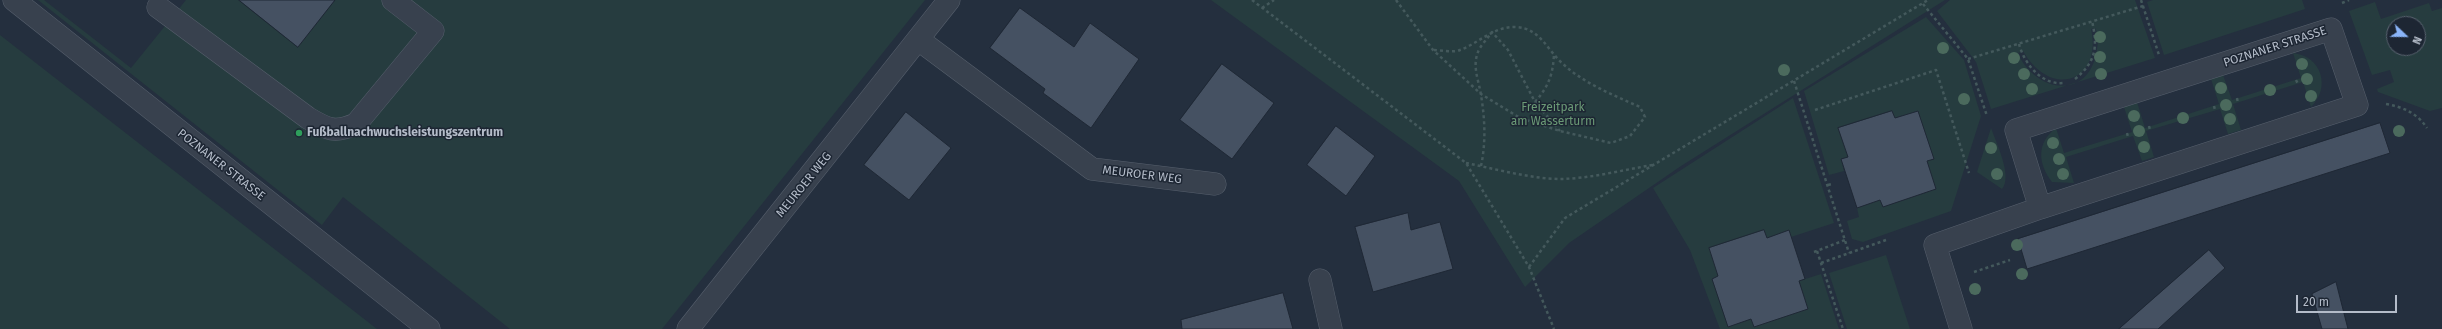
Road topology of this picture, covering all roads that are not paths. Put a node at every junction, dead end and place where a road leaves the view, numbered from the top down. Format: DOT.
graph roads {
  1 [pos="14,0"];
  2 [pos="394,0"];
  3 [pos="949,0"];
  4 [pos="158,7"];
  5 [pos="919,40"];
  6 [pos="1215,184"];
  7 [pos="2040,208"];
  8 [pos="1320,280"];
  9 [pos="429,329"];
  10 [pos="688,329"];
  11 [pos="1331,329"];
  12 [pos="1961,329"];
  1 -- 9 [label="street, POZNANER STRASSE"];
  2 -- 4 [label="street"];
  3 -- 5 [label="street, MEUROER WEG"];
  5 -- 6 [label="street, MEUROER WEG"];
  5 -- 10 [label="street, MEUROER WEG"];
  7 -- 7 [label="street, POZNANER STRASSE"];
  7 -- 12 [label="street, POZNANER STRASSE"];
  8 -- 11 [label="street"];
}
